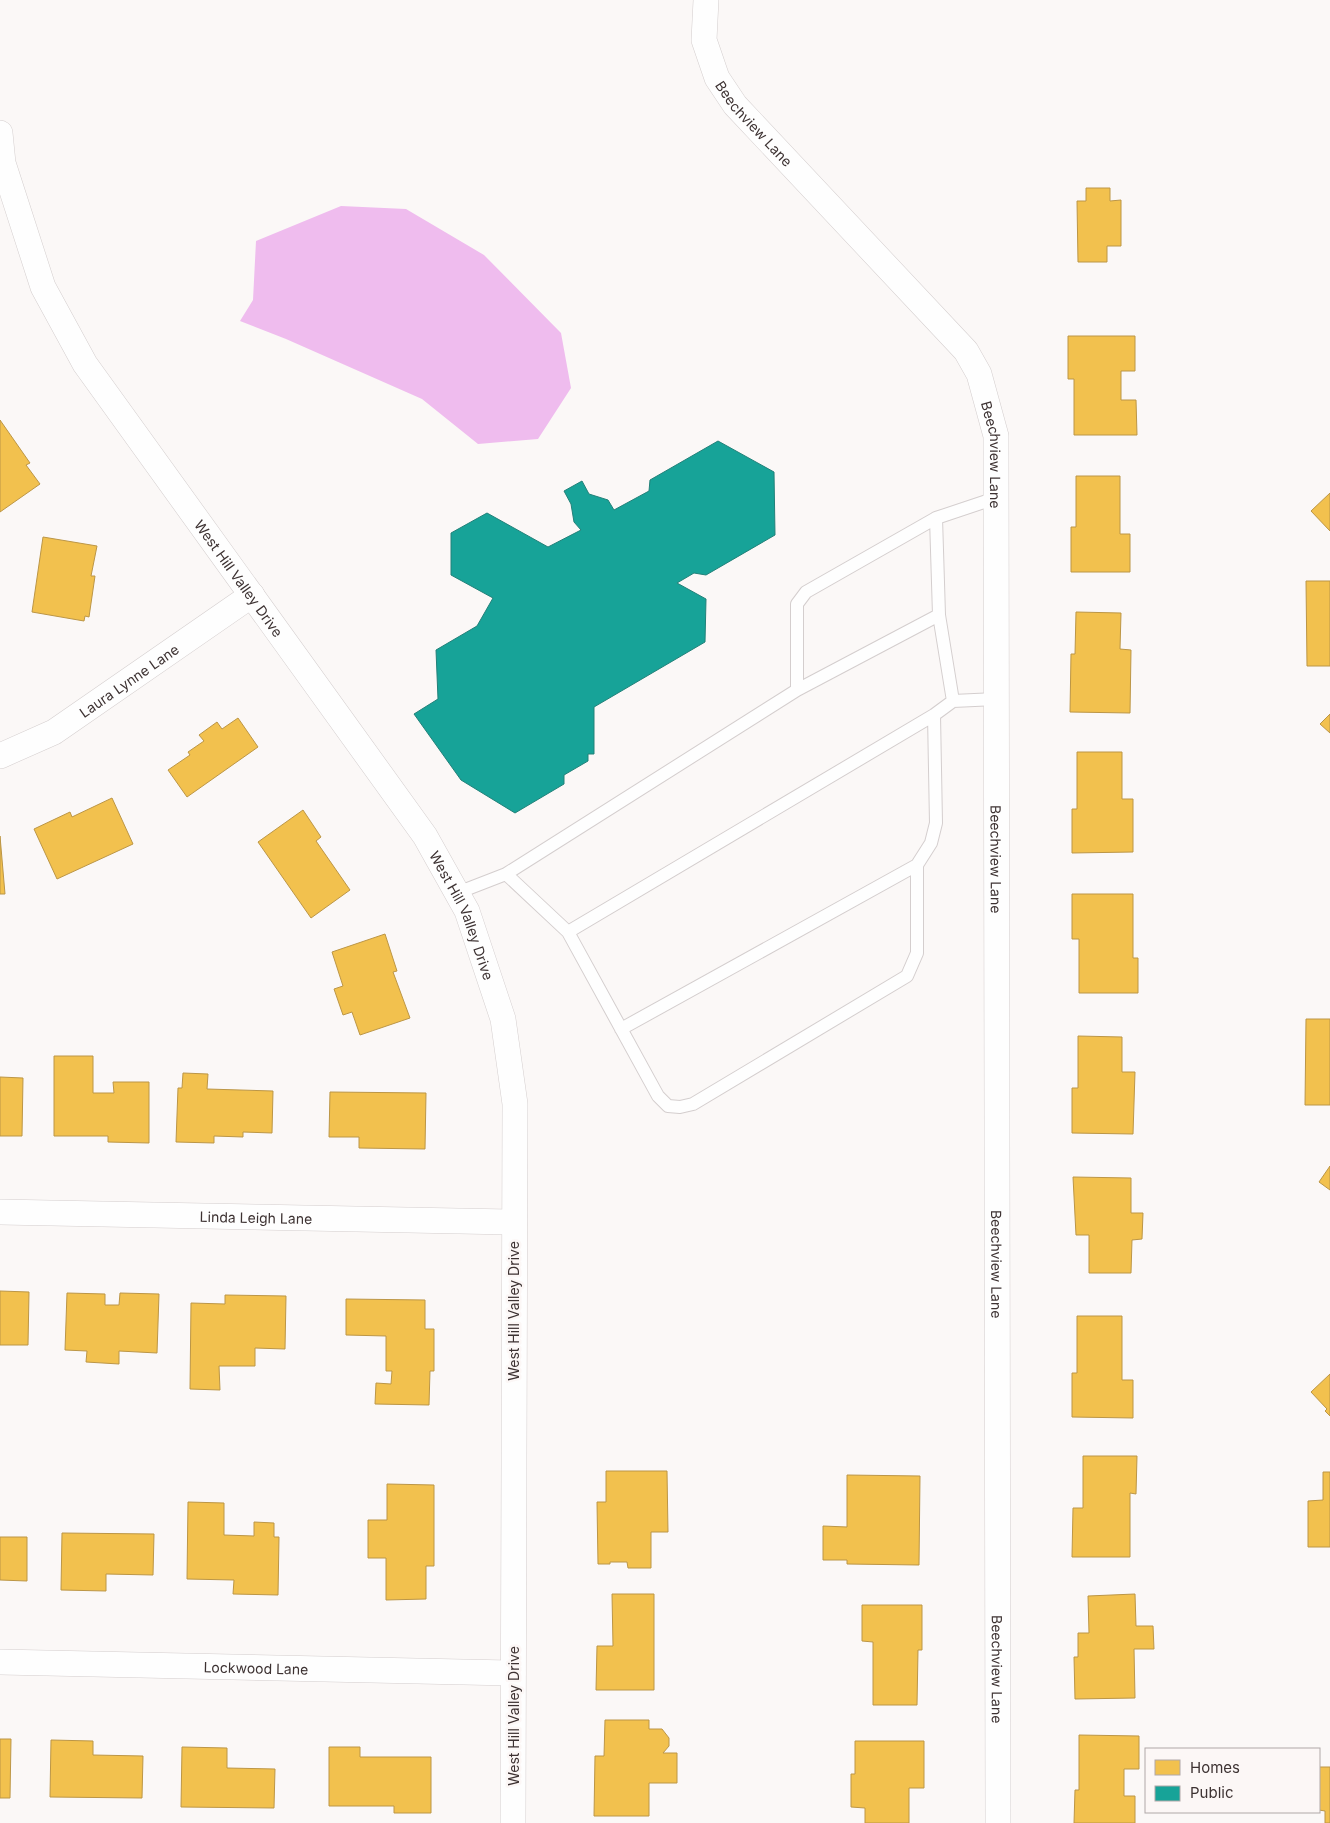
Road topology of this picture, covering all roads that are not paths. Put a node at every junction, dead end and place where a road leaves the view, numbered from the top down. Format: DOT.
graph roads {
  1 [pos="706,0"];
  2 [pos="0,133"];
  3 [pos="996,498"];
  4 [pos="936,518"];
  5 [pos="252,595"];
  6 [pos="939,614"];
  7 [pos="797,690"];
  8 [pos="996,699"];
  9 [pos="953,701"];
  10 [pos="934,715"];
  11 [pos="0,756"];
  12 [pos="917,865"];
  13 [pos="506,874"];
  14 [pos="457,893"];
  15 [pos="568,932"];
  16 [pos="621,1029"];
  17 [pos="0,1212"];
  18 [pos="514,1222"];
  19 [pos="0,1662"];
  20 [pos="513,1672"];
  21 [pos="513,1823"];
  22 [pos="998,1823"];
  1 -- 3 [label="street, Beechview Lane"];
  2 -- 5 [label="street, West Hill Valley Drive"];
  3 -- 4 [label="lane"];
  3 -- 8 [label="street, Beechview Lane"];
  4 -- 6 [label="lane"];
  4 -- 7 [label="lane"];
  5 -- 11 [label="street, Laura Lynne Lane"];
  5 -- 14 [label="street, West Hill Valley Drive"];
  6 -- 7 [label="lane"];
  6 -- 9 [label="lane"];
  7 -- 13 [label="lane"];
  8 -- 9 [label="lane"];
  8 -- 22 [label="street, Beechview Lane"];
  9 -- 10 [label="lane"];
  10 -- 12 [label="lane"];
  10 -- 15 [label="lane"];
  12 -- 16 [label="lane"];
  12 -- 16 [label="lane"];
  13 -- 14 [label="lane"];
  13 -- 15 [label="lane"];
  14 -- 18 [label="street, West Hill Valley Drive"];
  15 -- 16 [label="lane"];
  17 -- 18 [label="street, Linda Leigh Lane"];
  18 -- 20 [label="street, West Hill Valley Drive"];
  19 -- 20 [label="street, Lockwood Lane"];
  20 -- 21 [label="street, West Hill Valley Drive"];
}
